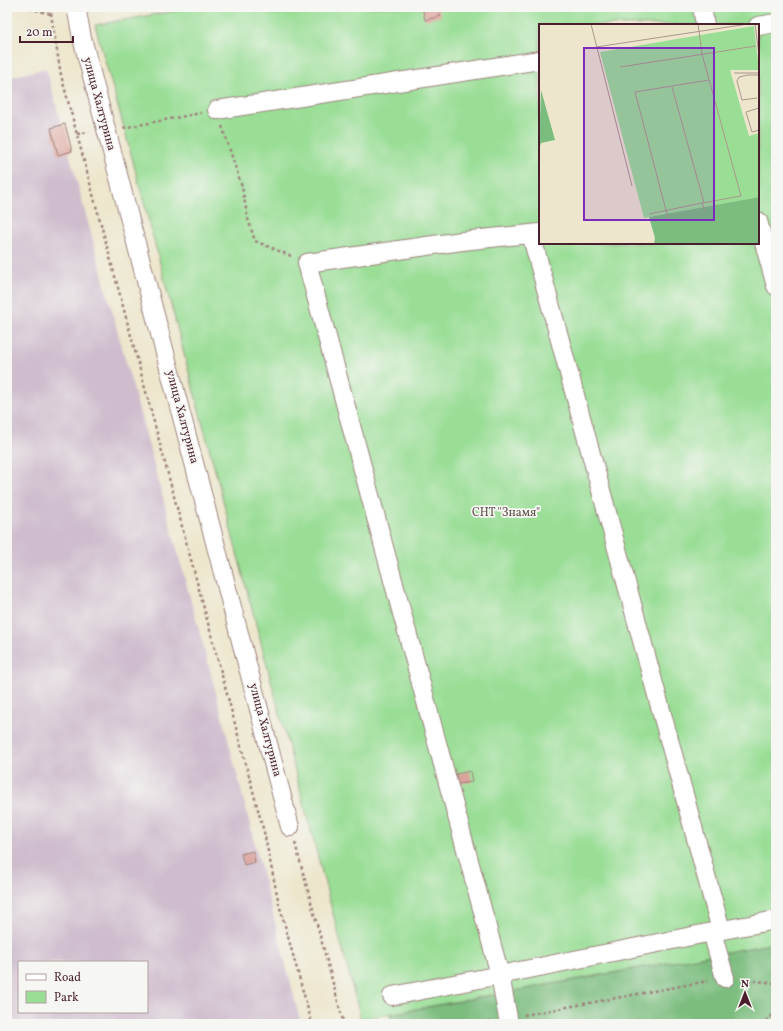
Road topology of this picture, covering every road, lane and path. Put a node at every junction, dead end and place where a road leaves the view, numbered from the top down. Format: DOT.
graph roads {
  1 [pos="24,7"];
  2 [pos="51,7"];
  3 [pos="76,7"];
  4 [pos="702,7"];
  5 [pos="51,14"];
  6 [pos="776,23"];
  7 [pos="705,24"];
  8 [pos="759,26"];
  9 [pos="539,60"];
  10 [pos="217,110"];
  11 [pos="106,130"];
  12 [pos="77,134"];
  13 [pos="759,225"];
  14 [pos="536,233"];
  15 [pos="307,263"];
  16 [pos="776,286"];
  17 [pos="290,827"];
  18 [pos="776,920"];
  19 [pos="716,931"];
  20 [pos="500,976"];
  21 [pos="726,978"];
  22 [pos="776,983"];
  23 [pos="392,996"];
  24 [pos="776,1013"];
  25 [pos="508,1018"];
  26 [pos="312,1024"];
  27 [pos="344,1024"];
  28 [pos="470,1024"];
  29 [pos="761,1024"];
  1 -- 5 [label="path"];
  2 -- 5 [label="path"];
  3 -- 11 [label="street, улица Халтурина"];
  4 -- 7 [label="street"];
  5 -- 12 [label="path"];
  6 -- 8 [label="street"];
  9 -- 10 [label="street"];
  10 -- 11 [label="path"];
  10 -- 15 [label="path"];
  11 -- 12 [label="path"];
  11 -- 17 [label="street, улица Халтурина"];
  12 -- 26 [label="path"];
  13 -- 16 [label="street"];
  14 -- 15 [label="street"];
  14 -- 19 [label="street"];
  15 -- 20 [label="street"];
  17 -- 27 [label="path"];
  18 -- 19 [label="street"];
  19 -- 20 [label="street"];
  19 -- 21 [label="street"];
  20 -- 23 [label="street"];
  20 -- 25 [label="street"];
  21 -- 22 [label="path"];
  21 -- 25 [label="path"];
  24 -- 29 [label="path"];
  25 -- 28 [label="path"];
}
